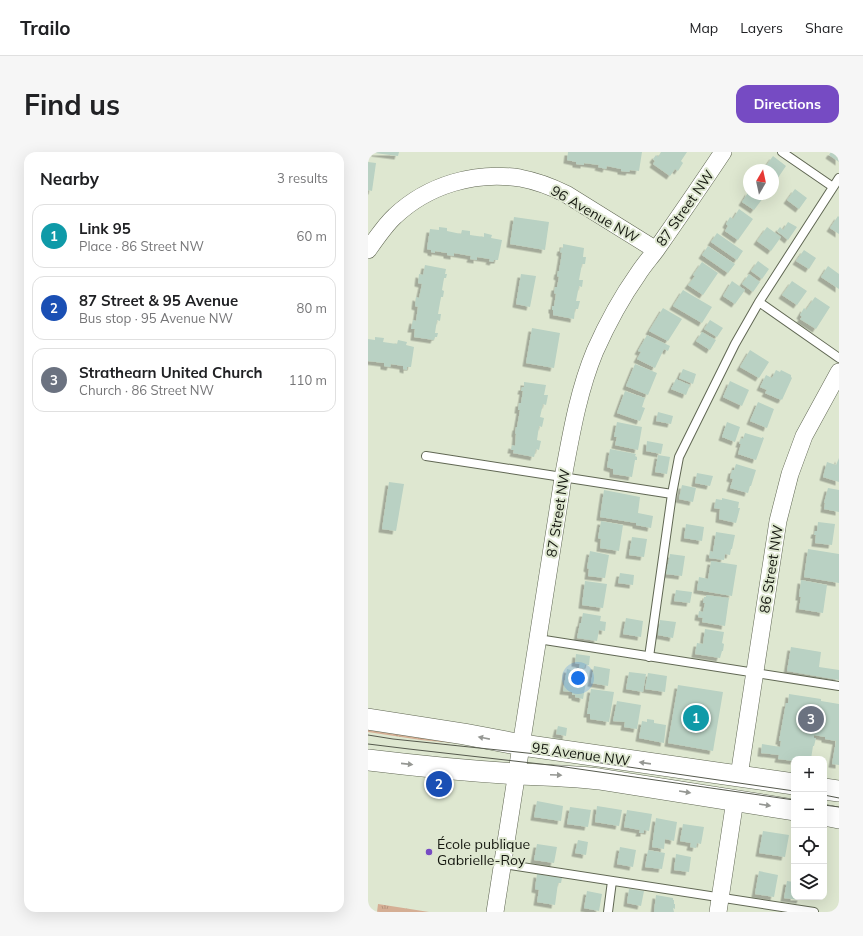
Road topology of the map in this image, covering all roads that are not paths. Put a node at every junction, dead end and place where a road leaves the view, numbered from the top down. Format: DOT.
graph roads {
  1 [pos="724,152"];
  2 [pos="782,152"];
  3 [pos="839,178"];
  4 [pos="833,187"];
  5 [pos="370,241"];
  6 [pos="656,250"];
  7 [pos="760,302"];
  8 [pos="839,358"];
  9 [pos="839,372"];
  10 [pos="426,456"];
  11 [pos="563,478"];
  12 [pos="672,494"];
  13 [pos="538,639"];
  14 [pos="650,657"];
  15 [pos="755,673"];
  16 [pos="839,686"];
  17 [pos="368,719"];
  18 [pos="522,745"];
  19 [pos="368,760"];
  20 [pos="517,774"];
  21 [pos="739,776"];
  22 [pos="791,784"];
  23 [pos="827,789"];
  24 [pos="839,791"];
  25 [pos="735,800"];
  26 [pos="791,809"];
  27 [pos="827,816"];
  28 [pos="839,818"];
  29 [pos="503,864"];
  30 [pos="612,881"];
  31 [pos="719,905"];
  32 [pos="495,912"];
  33 [pos="608,912"];
  34 [pos="814,912"];
  1 -- 6 [label="street, 87 Street NW"];
  2 -- 4 [label="lane"];
  3 -- 4 [label="lane"];
  4 -- 7 [label="lane"];
  5 -- 6 [label="street, 96 Avenue NW"];
  6 -- 11 [label="street, 87 Street NW"];
  7 -- 8 [label="lane"];
  7 -- 12 [label="lane"];
  9 -- 15 [label="street, 86 Street NW"];
  10 -- 11 [label="lane"];
  11 -- 12 [label="lane"];
  11 -- 13 [label="street, 87 Street NW"];
  12 -- 14 [label="lane"];
  13 -- 14 [label="lane"];
  13 -- 18 [label="street, 87 Street NW"];
  14 -- 15 [label="lane"];
  15 -- 16 [label="lane"];
  15 -- 21 [label="street, 86 Street NW"];
  18 -- 17 [label="street, 95 Avenue NW, one-way"];
  18 -- 20 [label="street, 87 Street NW"];
  21 -- 18 [label="street, 95 Avenue NW, one-way"];
  19 -- 20 [label="street, 95 Avenue NW, one-way"];
  20 -- 25 [label="street, 95 Avenue NW, one-way"];
  20 -- 29 [label="street, 87 Street NW"];
  21 -- 22 [label="street, 95 Avenue NW"];
  23 -- 24 [label="street"];
  25 -- 26 [label="street, 95 Avenue NW, one-way"];
  25 -- 31 [label="street"];
  27 -- 28 [label="street"];
  29 -- 30 [label="lane"];
  29 -- 32 [label="street, 87 Street NW"];
  30 -- 31 [label="lane"];
  30 -- 33 [label="lane"];
  31 -- 34 [label="lane"];
}
